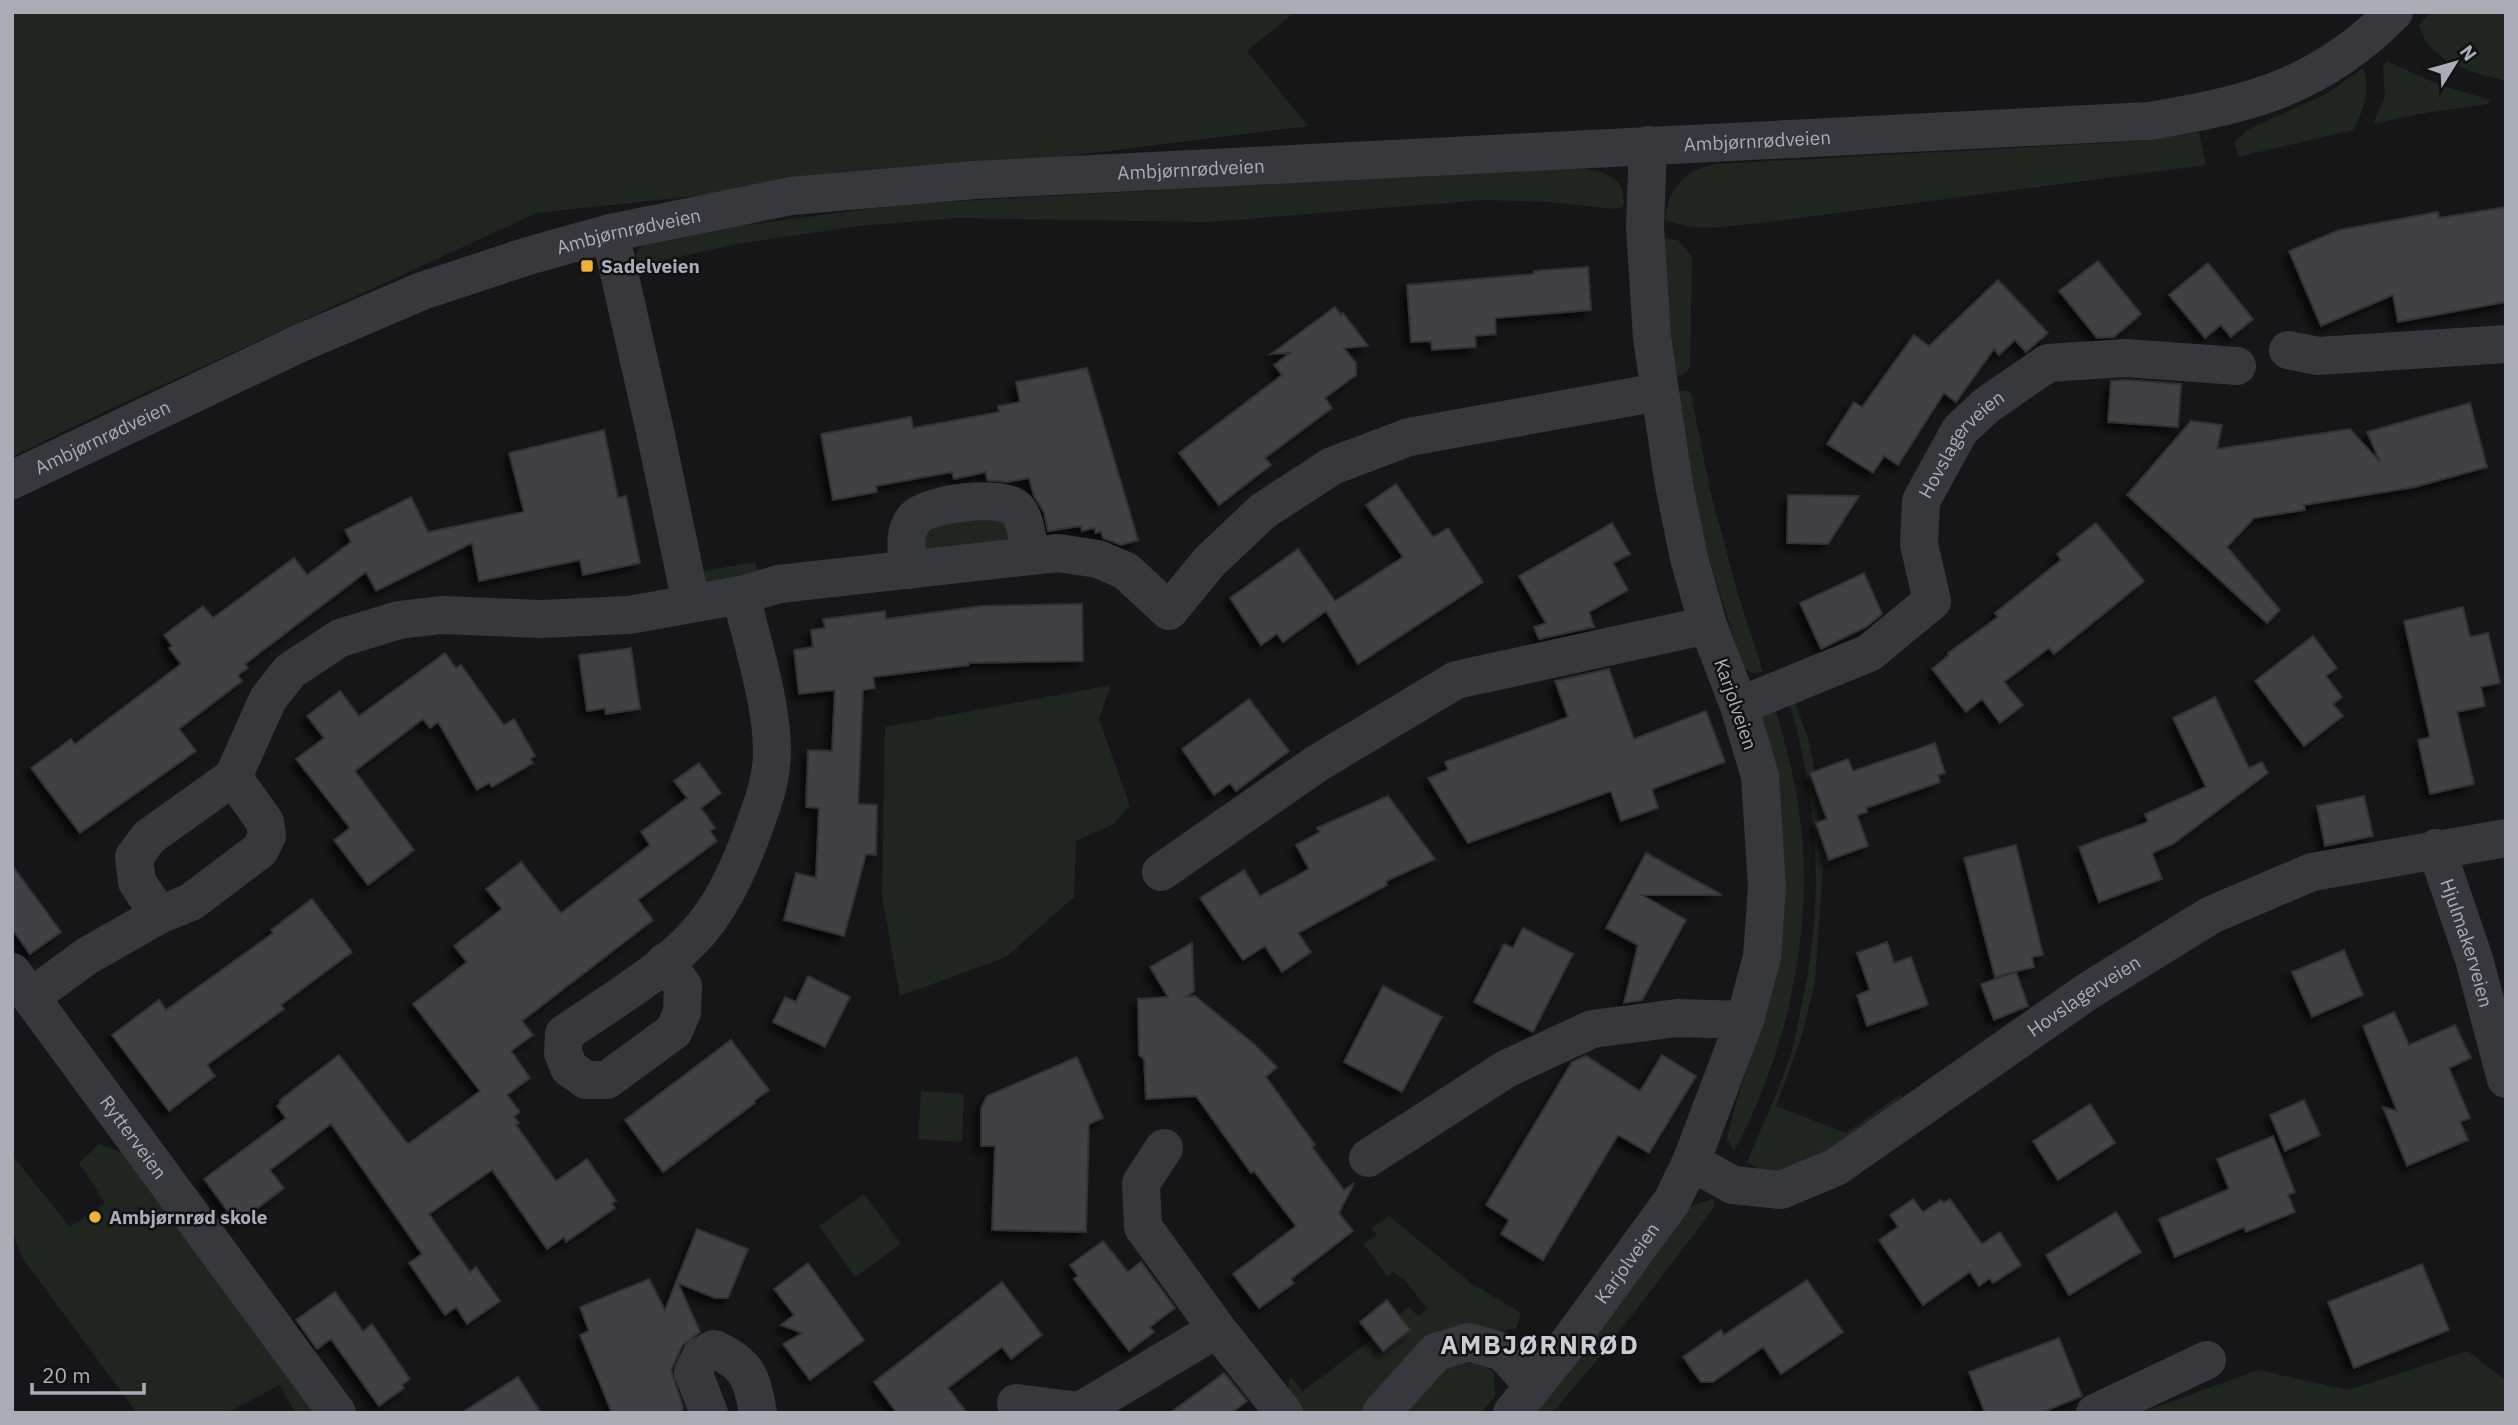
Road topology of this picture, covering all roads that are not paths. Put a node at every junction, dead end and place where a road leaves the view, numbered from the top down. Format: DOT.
graph roads {
  1 [pos="2394,12"];
  2 [pos="1648,145"];
  3 [pos="610,233"];
  4 [pos="2506,344"];
  5 [pos="2288,350"];
  6 [pos="2237,366"];
  7 [pos="1659,392"];
  8 [pos="12,480"];
  9 [pos="1030,555"];
  10 [pos="909,570"];
  11 [pos="741,595"];
  12 [pos="691,603"];
  13 [pos="1708,625"];
  14 [pos="1739,706"];
  15 [pos="233,777"];
  16 [pos="2506,838"];
  17 [pos="2436,848"];
  18 [pos="1161,872"];
  19 [pos="159,915"];
  20 [pos="665,962"];
  21 [pos="22,984"];
  22 [pos="1745,1020"];
  23 [pos="2506,1079"];
  24 [pos="1164,1148"];
  25 [pos="1368,1158"];
  26 [pos="1691,1162"];
  27 [pos="1217,1329"];
  28 [pos="2207,1360"];
  29 [pos="1523,1399"];
  30 [pos="1016,1403"];
  31 [pos="337,1413"];
  32 [pos="709,1413"];
  33 [pos="758,1413"];
  34 [pos="1284,1413"];
  35 [pos="1381,1413"];
  36 [pos="2095,1413"];
  1 -- 2 [label="street, Ambjørnrødveien"];
  2 -- 3 [label="street, Ambjørnrødveien"];
  2 -- 7 [label="street, Karjolveien"];
  3 -- 8 [label="street, Ambjørnrødveien"];
  3 -- 12 [label="street"];
  4 -- 5 [label="street"];
  6 -- 14 [label="street, Hovslagerveien"];
  7 -- 9 [label="street"];
  7 -- 13 [label="street, Karjolveien"];
  9 -- 10 [label="street"];
  9 -- 10 [label="street"];
  10 -- 11 [label="street"];
  11 -- 12 [label="street"];
  11 -- 20 [label="street"];
  12 -- 15 [label="street"];
  13 -- 14 [label="street, Karjolveien"];
  13 -- 18 [label="street"];
  14 -- 22 [label="street, Karjolveien"];
  15 -- 19 [label="street"];
  15 -- 19 [label="street, Rytterveien"];
  16 -- 17 [label="street, Hovslagerveien"];
  17 -- 23 [label="street, Hjulmakerveien"];
  17 -- 26 [label="street, Hovslagerveien"];
  19 -- 21 [label="street, Rytterveien"];
  21 -- 31 [label="street, Rytterveien"];
  22 -- 25 [label="street"];
  22 -- 26 [label="street, Karjolveien"];
  24 -- 27 [label="street"];
  26 -- 29 [label="street, Karjolveien"];
  27 -- 30 [label="street"];
  27 -- 34 [label="street"];
  28 -- 36 [label="street"];
  29 -- 35 [label="street"];
  32 -- 33 [label="street"];
}
